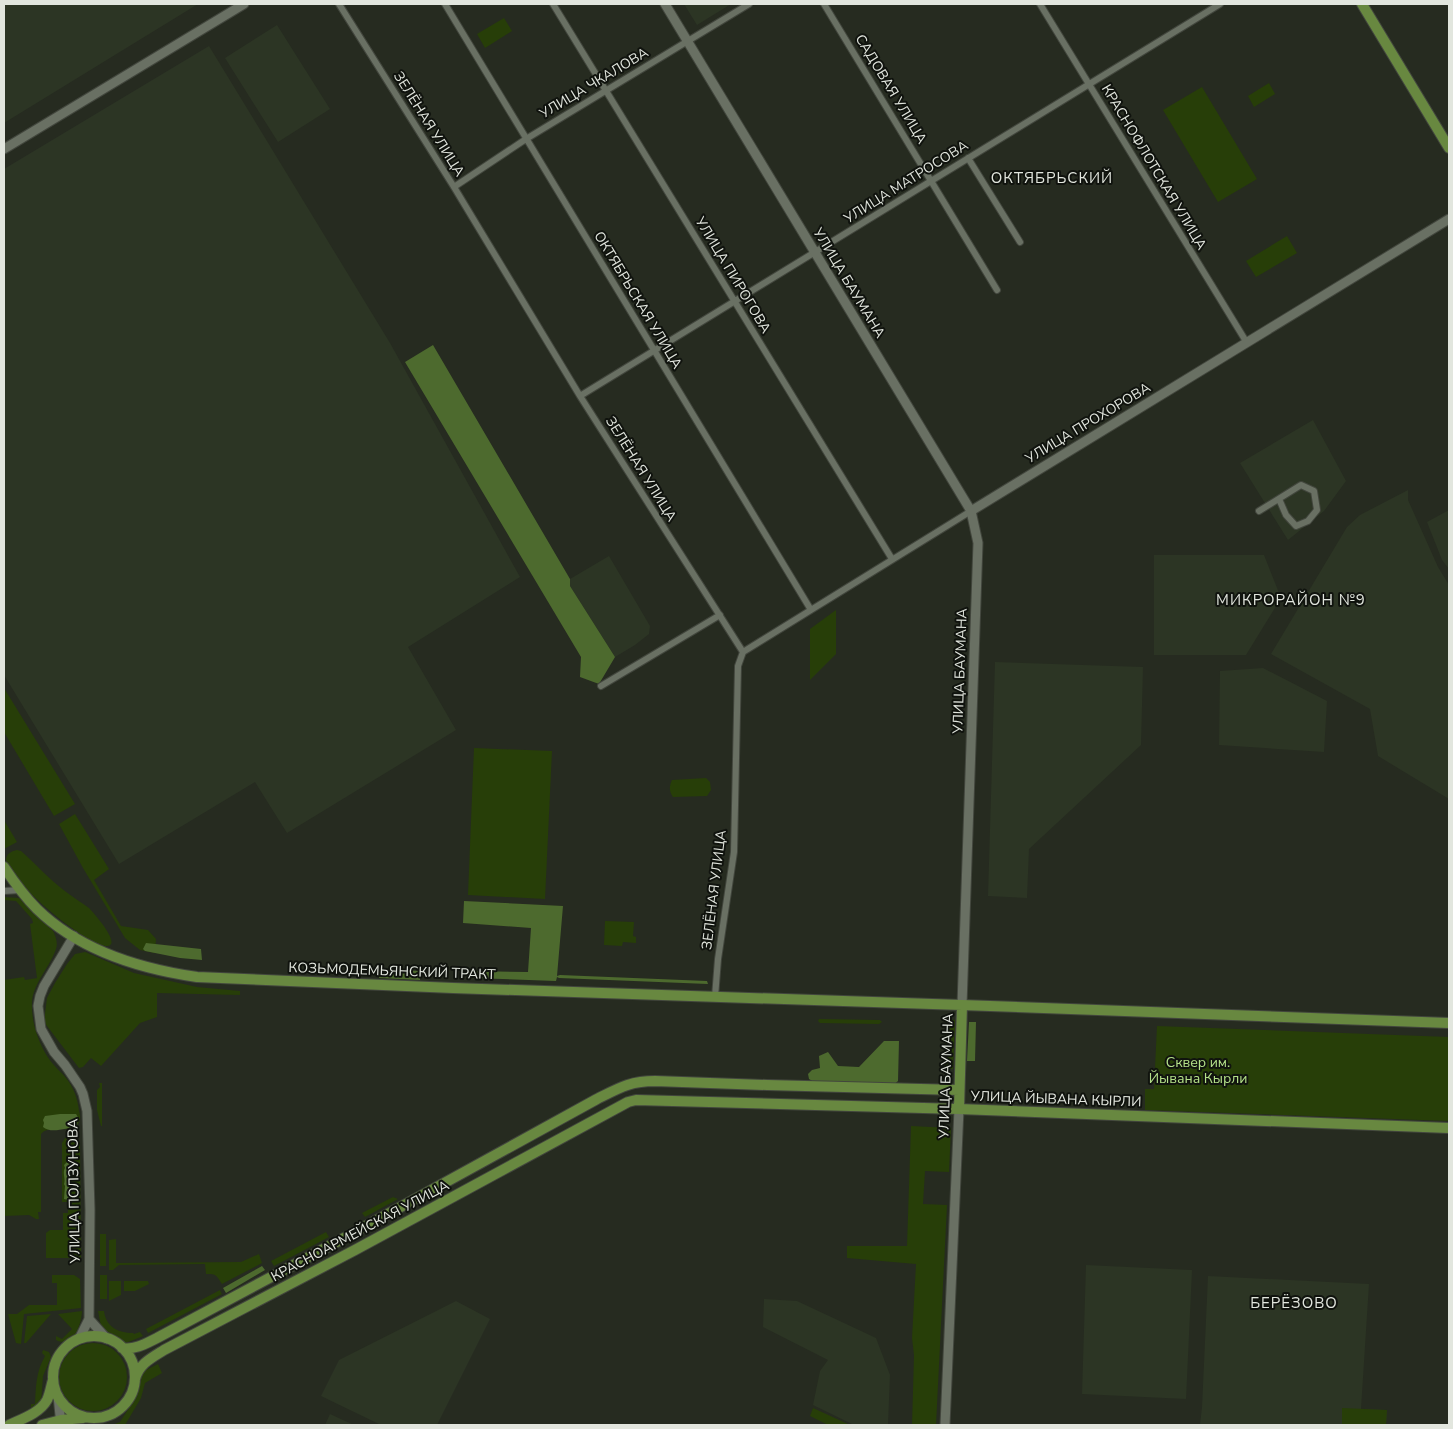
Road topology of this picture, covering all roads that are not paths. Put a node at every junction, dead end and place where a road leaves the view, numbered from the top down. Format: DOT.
graph roads {
  1 [pos="244,4"];
  2 [pos="338,4"];
  3 [pos="445,4"];
  4 [pos="553,4"];
  5 [pos="665,4"];
  6 [pos="749,4"];
  7 [pos="824,4"];
  8 [pos="1040,4"];
  9 [pos="1220,4"];
  10 [pos="1362,4"];
  11 [pos="688,41"];
  12 [pos="1089,84"];
  13 [pos="606,91"];
  14 [pos="526,139"];
  15 [pos="1449,148"];
  16 [pos="4,149"];
  17 [pos="968,158"];
  18 [pos="932,180"];
  19 [pos="454,187"];
  20 [pos="1449,219"];
  21 [pos="1020,242"];
  22 [pos="815,252"];
  23 [pos="997,290"];
  24 [pos="734,302"];
  25 [pos="1246,343"];
  26 [pos="654,351"];
  27 [pos="580,396"];
  28 [pos="1279,499"];
  29 [pos="971,511"];
  30 [pos="1259,511"];
  31 [pos="892,560"];
  32 [pos="811,610"];
  33 [pos="720,615"];
  34 [pos="743,652"];
  35 [pos="601,686"];
  36 [pos="4,867"];
  37 [pos="20,890"];
  38 [pos="4,891"];
  39 [pos="74,936"];
  40 [pos="715,997"];
  41 [pos="962,1005"];
  42 [pos="1449,1023"];
  43 [pos="812,1086"];
  44 [pos="959,1090"];
  45 [pos="597,1099"];
  46 [pos="811,1104"];
  47 [pos="958,1109"];
  48 [pos="605,1114"];
  49 [pos="1449,1128"];
  50 [pos="452,1178"];
  51 [pos="460,1193"];
  52 [pos="412,1200"];
  53 [pos="420,1215"];
  54 [pos="89,1318"];
  55 [pos="79,1339"];
  56 [pos="107,1339"];
  57 [pos="122,1348"];
  58 [pos="53,1379"];
  59 [pos="135,1379"];
  60 [pos="58,1396"];
  61 [pos="87,1417"];
  62 [pos="61,1423"];
  63 [pos="9,1425"];
  64 [pos="42,1425"];
  65 [pos="78,1425"];
  66 [pos="945,1425"];
  1 -- 16 [label="street"];
  2 -- 19 [label="street, ЗЕЛЁНАЯ УЛИЦА"];
  3 -- 14 [label="street, ОКТЯБРЬСКАЯ УЛИЦА"];
  4 -- 13 [label="street, УЛИЦА ПИРОГОВА"];
  5 -- 11 [label="street, УЛИЦА БАУМАНА"];
  6 -- 11 [label="street, УЛИЦА ЧКАЛОВА"];
  7 -- 18 [label="street, САДОВАЯ УЛИЦА"];
  8 -- 12 [label="street, КРАСНОФЛОТСКАЯ УЛИЦА"];
  9 -- 12 [label="street, УЛИЦА МАТРОСОВА"];
  10 -- 15 [label="main road"];
  11 -- 13 [label="street, УЛИЦА ЧКАЛОВА"];
  11 -- 22 [label="street, УЛИЦА БАУМАНА"];
  12 -- 17 [label="street, УЛИЦА МАТРОСОВА"];
  12 -- 25 [label="street, КРАСНОФЛОТСКАЯ УЛИЦА"];
  13 -- 14 [label="street, УЛИЦА ЧКАЛОВА"];
  13 -- 24 [label="street, УЛИЦА ПИРОГОВА"];
  14 -- 19 [label="street, УЛИЦА ЧКАЛОВА"];
  14 -- 26 [label="street, ОКТЯБРЬСКАЯ УЛИЦА"];
  17 -- 18 [label="street, УЛИЦА МАТРОСОВА"];
  17 -- 21 [label="street"];
  18 -- 22 [label="street, УЛИЦА МАТРОСОВА"];
  18 -- 23 [label="street, САДОВАЯ УЛИЦА"];
  19 -- 27 [label="street, ЗЕЛЁНАЯ УЛИЦА"];
  20 -- 25 [label="street, УЛИЦА ПРОХОРОВА"];
  22 -- 24 [label="street, УЛИЦА МАТРОСОВА"];
  22 -- 29 [label="street, УЛИЦА БАУМАНА"];
  24 -- 26 [label="street, УЛИЦА МАТРОСОВА"];
  24 -- 31 [label="street, УЛИЦА ПИРОГОВА"];
  25 -- 29 [label="street, УЛИЦА ПРОХОРОВА"];
  26 -- 27 [label="street, УЛИЦА МАТРОСОВА"];
  26 -- 32 [label="street, ОКТЯБРЬСКАЯ УЛИЦА"];
  27 -- 33 [label="street, ЗЕЛЁНАЯ УЛИЦА"];
  28 -- 28 [label="street"];
  28 -- 30 [label="street"];
  29 -- 31 [label="street, УЛИЦА ПРОХОРОВА"];
  29 -- 41 [label="street, УЛИЦА БАУМАНА"];
  31 -- 32 [label="street, УЛИЦА ПРОХОРОВА"];
  32 -- 34 [label="street, УЛИЦА ПРОХОРОВА"];
  33 -- 34 [label="street, ЗЕЛЁНАЯ УЛИЦА"];
  33 -- 35 [label="street"];
  34 -- 40 [label="street, ЗЕЛЁНАЯ УЛИЦА"];
  36 -- 37 [label="main road, КОЗЬМОДЕМЬЯНСКИЙ ТРАКТ"];
  37 -- 38 [label="street"];
  37 -- 39 [label="main road, КОЗЬМОДЕМЬЯНСКИЙ ТРАКТ"];
  39 -- 40 [label="main road, КОЗЬМОДЕМЬЯНСКИЙ ТРАКТ"];
  39 -- 54 [label="street, УЛИЦА ПОЛЗУНОВА"];
  40 -- 41 [label="main road"];
  41 -- 42 [label="main road"];
  41 -- 44 [label="main road, УЛИЦА БАУМАНА"];
  43 -- 44 [label="main road, УЛИЦА ЙЫВАНА КЫРЛИ"];
  43 -- 45 [label="main road, УЛИЦА ЙЫВАНА КЫРЛИ"];
  43 -- 46 [label="main road"];
  44 -- 47 [label="main road, УЛИЦА БАУМАНА"];
  45 -- 48 [label="main road"];
  45 -- 50 [label="main road, КРАСНОАРМЕЙСКАЯ УЛИЦА"];
  46 -- 47 [label="main road, УЛИЦА ЙЫВАНА КЫРЛИ"];
  46 -- 48 [label="main road, УЛИЦА ЙЫВАНА КЫРЛИ"];
  47 -- 49 [label="main road, УЛИЦА ЙЫВАНА КЫРЛИ"];
  47 -- 66 [label="street, УЛИЦА БАУМАНА"];
  48 -- 51 [label="main road, КРАСНОАРМЕЙСКАЯ УЛИЦА"];
  50 -- 51 [label="main road"];
  50 -- 52 [label="main road, КРАСНОАРМЕЙСКАЯ УЛИЦА"];
  51 -- 53 [label="main road, КРАСНОАРМЕЙСКАЯ УЛИЦА"];
  52 -- 53 [label="main road"];
  52 -- 57 [label="main road, КРАСНОАРМЕЙСКАЯ УЛИЦА"];
  53 -- 59 [label="main road, КРАСНОАРМЕЙСКАЯ УЛИЦА"];
  54 -- 55 [label="street, УЛИЦА ПОЛЗУНОВА"];
  54 -- 56 [label="street"];
  55 -- 56 [label="main road"];
  55 -- 58 [label="main road"];
  56 -- 57 [label="main road"];
  57 -- 59 [label="main road"];
  58 -- 60 [label="main road"];
  58 -- 63 [label="main road"];
  59 -- 61 [label="main road"];
  60 -- 61 [label="main road"];
  60 -- 62 [label="street"];
  61 -- 62 [label="main road"];
  61 -- 65 [label="street"];
  62 -- 64 [label="main road"];
}
